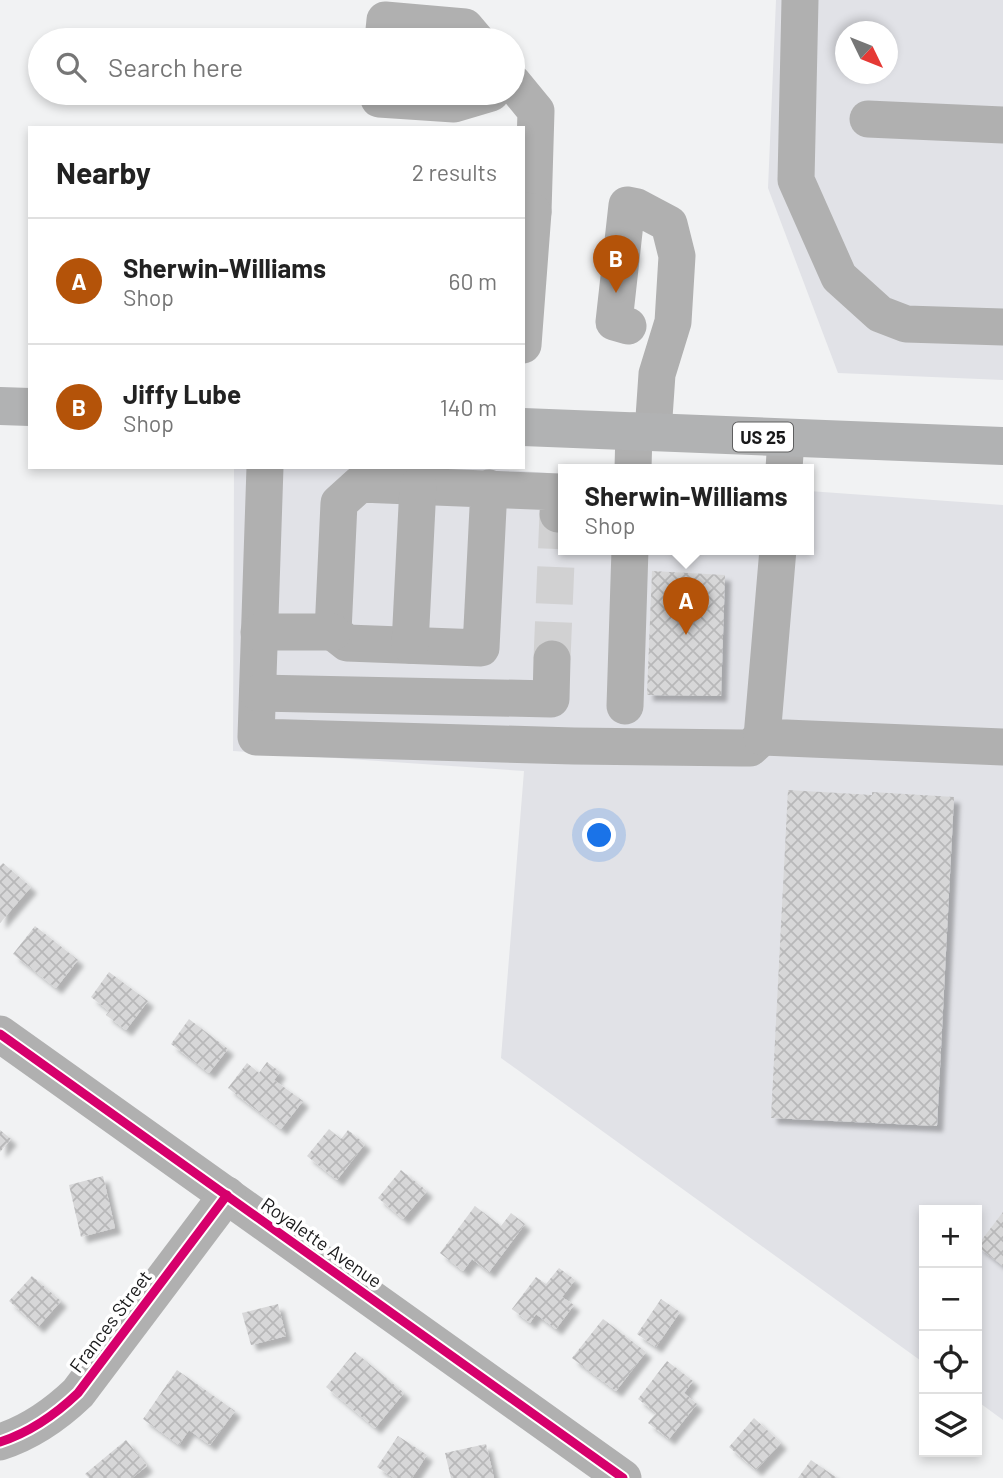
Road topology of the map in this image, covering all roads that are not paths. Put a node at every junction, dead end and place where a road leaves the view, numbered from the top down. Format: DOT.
graph roads {
  1 [pos="800,0"];
  2 [pos="384,28"];
  3 [pos="466,28"];
  4 [pos="525,102"];
  5 [pos="429,105"];
  6 [pos="379,107"];
  7 [pos="868,119"];
  8 [pos="1003,125"];
  9 [pos="528,211"];
  10 [pos="527,255"];
  11 [pos="525,306"];
  12 [pos="1003,327"];
  13 [pos="657,374"];
  14 [pos="0,406"];
  15 [pos="28,407"];
  16 [pos="525,427"];
  17 [pos="644,432"];
  18 [pos="1003,446"];
  19 [pos="785,453"];
  20 [pos="634,464"];
  21 [pos="265,469"];
  22 [pos="418,486"];
  23 [pos="489,488"];
  24 [pos="558,492"];
  25 [pos="630,555"];
  26 [pos="777,555"];
  27 [pos="259,632"];
  28 [pos="333,632"];
  29 [pos="410,645"];
  30 [pos="481,648"];
  31 [pos="552,659"];
  32 [pos="258,693"];
  33 [pos="480,698"];
  34 [pos="625,706"];
  35 [pos="762,737"];
  36 [pos="1003,747"];
  37 [pos="0,1034"];
  38 [pos="227,1195"];
  39 [pos="0,1442"];
  40 [pos="603,1472"];
  1 -- 12 [label="street"];
  2 -- 3 [label="street"];
  4 -- 9 [label="street"];
  5 -- 6 [label="street"];
  7 -- 8 [label="street"];
  9 -- 10 [label="street"];
  10 -- 11 [label="street"];
  13 -- 13 [label="street"];
  13 -- 17 [label="street"];
  14 -- 15 [label="main road"];
  16 -- 17 [label="main road, US 25"];
  17 -- 19 [label="main road, US 25"];
  17 -- 20 [label="street"];
  18 -- 19 [label="main road, US 25"];
  21 -- 27 [label="street"];
  22 -- 23 [label="street"];
  22 -- 28 [label="street"];
  22 -- 29 [label="street"];
  23 -- 24 [label="street"];
  23 -- 30 [label="street"];
  25 -- 34 [label="street"];
  26 -- 35 [label="street"];
  27 -- 28 [label="street"];
  27 -- 32 [label="street"];
  28 -- 29 [label="street"];
  29 -- 30 [label="street"];
  30 -- 33 [label="street"];
  31 -- 33 [label="street"];
  32 -- 33 [label="street"];
  32 -- 35 [label="street"];
  35 -- 36 [label="street"];
  37 -- 38 [label="street, Royalette Avenue"];
  38 -- 39 [label="street, Frances Street"];
  38 -- 40 [label="street, Royalette Avenue"];
}
